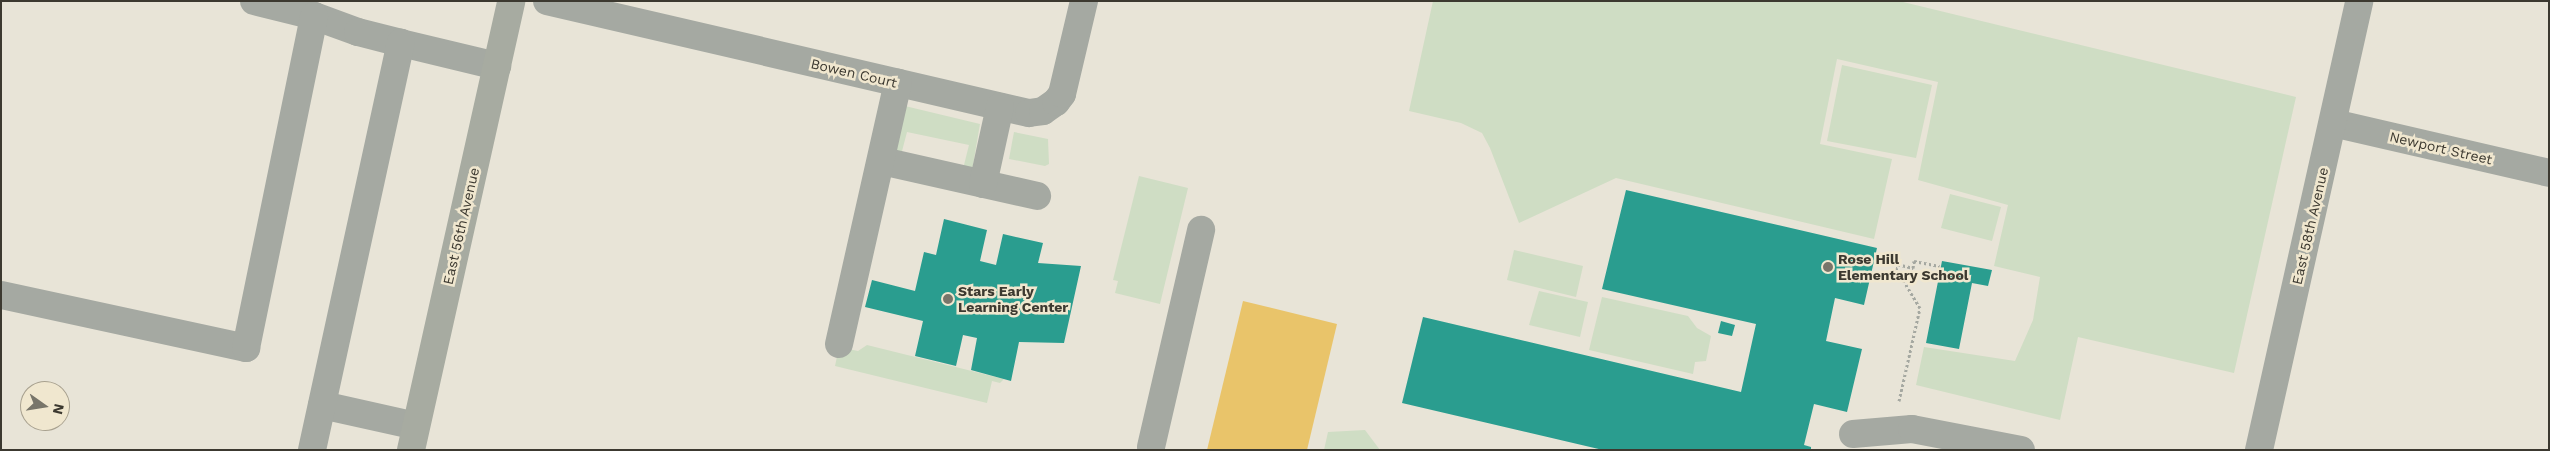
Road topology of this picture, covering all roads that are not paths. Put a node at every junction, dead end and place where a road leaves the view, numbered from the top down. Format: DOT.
graph roads {
  1 [pos="254,1"];
  2 [pos="511,1"];
  3 [pos="547,1"];
  4 [pos="1084,1"];
  5 [pos="2359,1"];
  6 [pos="603,8"];
  7 [pos="314,16"];
  8 [pos="401,44"];
  9 [pos="498,66"];
  10 [pos="898,83"];
  11 [pos="1000,107"];
  12 [pos="2333,123"];
  13 [pos="882,161"];
  14 [pos="2549,173"];
  15 [pos="983,184"];
  16 [pos="1038,196"];
  17 [pos="1201,230"];
  18 [pos="1,295"];
  19 [pos="839,344"];
  20 [pos="322,405"];
  21 [pos="1853,434"];
  22 [pos="413,438"];
  23 [pos="1151,447"];
  24 [pos="312,450"];
  25 [pos="2021,450"];
  26 [pos="2259,450"];
  1 -- 7 [label="street"];
  2 -- 9 [label="main road, East 56th Avenue"];
  3 -- 6 [label="street, Bowen Court"];
  4 -- 11 [label="street, Bowen Court"];
  5 -- 12 [label="street, East 58th Avenue"];
  6 -- 10 [label="street, Bowen Court"];
  7 -- 8 [label="street"];
  7 -- 18 [label="street"];
  8 -- 9 [label="street"];
  8 -- 20 [label="street"];
  9 -- 22 [label="main road, East 56th Avenue"];
  10 -- 11 [label="street, Bowen Court"];
  10 -- 13 [label="street"];
  11 -- 15 [label="street"];
  12 -- 14 [label="street, Newport Street"];
  12 -- 26 [label="street, East 58th Avenue"];
  13 -- 15 [label="street"];
  13 -- 19 [label="street"];
  15 -- 16 [label="street"];
  17 -- 23 [label="street"];
  20 -- 22 [label="street"];
  20 -- 24 [label="street"];
  21 -- 25 [label="street"];
}
